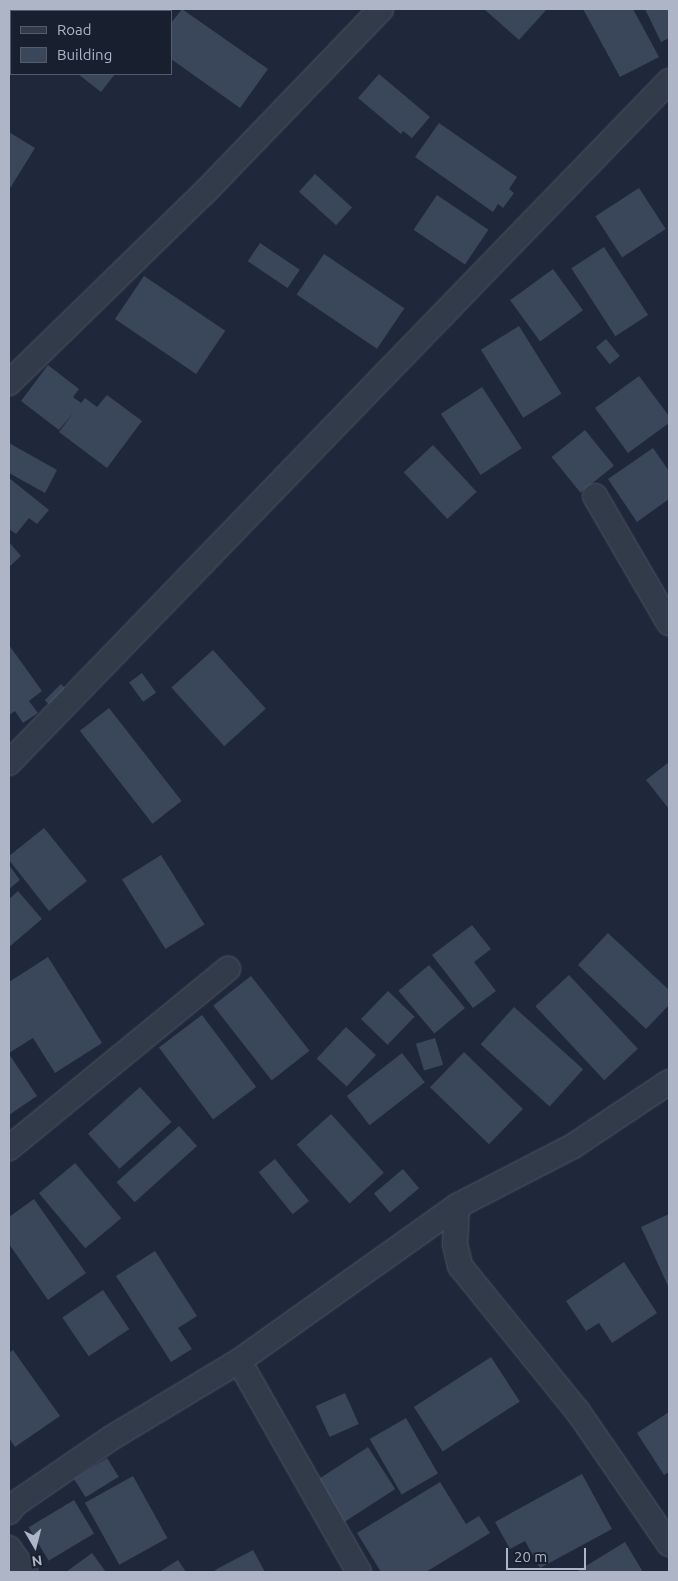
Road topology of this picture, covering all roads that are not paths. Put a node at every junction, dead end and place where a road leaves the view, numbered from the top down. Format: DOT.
graph roads {
  1 [pos="380,9"];
  2 [pos="669,81"];
  3 [pos="9,383"];
  4 [pos="595,496"];
  5 [pos="669,623"];
  6 [pos="9,763"];
  7 [pos="228,969"];
  8 [pos="669,1082"];
  9 [pos="9,1148"];
  10 [pos="457,1206"];
  11 [pos="239,1361"];
  12 [pos="9,1512"];
  13 [pos="669,1544"];
  14 [pos="9,1548"];
  15 [pos="25,1572"];
  16 [pos="359,1572"];
  1 -- 3 [label="street"];
  2 -- 6 [label="street"];
  4 -- 5 [label="street"];
  7 -- 9 [label="street"];
  8 -- 10 [label="street"];
  10 -- 11 [label="street"];
  10 -- 13 [label="street"];
  11 -- 12 [label="street"];
  11 -- 16 [label="street"];
  14 -- 15 [label="street"];
}
